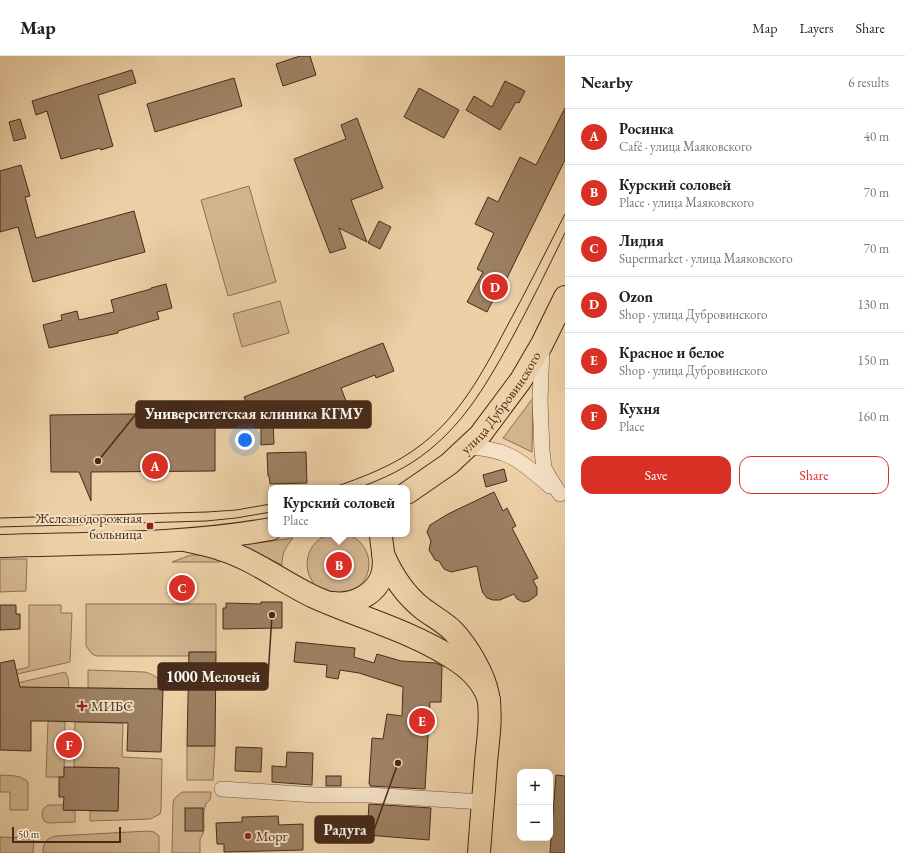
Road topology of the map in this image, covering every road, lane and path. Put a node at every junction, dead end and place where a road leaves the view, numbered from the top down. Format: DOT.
graph roads {
  1 [pos="565,297"];
  2 [pos="542,344"];
  3 [pos="469,447"];
  4 [pos="410,490"];
  5 [pos="562,496"];
  6 [pos="268,529"];
  7 [pos="185,540"];
  8 [pos="382,544"];
  9 [pos="0,546"];
  10 [pos="327,602"];
  11 [pos="489,700"];
  12 [pos="222,789"];
  13 [pos="483,802"];
  14 [pos="479,853"];
  1 -- 2 [label="main road, улица Дубровинского"];
  2 -- 3 [label="main road, улица Дубровинского"];
  2 -- 5 [label="street"];
  3 -- 4 [label="main road, улица Дубровинского"];
  3 -- 5 [label="street"];
  6 -- 7 [label="main road"];
  7 -- 9 [label="main road"];
  7 -- 10 [label="main road"];
  8 -- 10 [label="main road"];
  8 -- 11 [label="main road"];
  10 -- 11 [label="main road"];
  11 -- 13 [label="main road"];
  12 -- 13 [label="street"];
  13 -- 14 [label="main road"];
}
